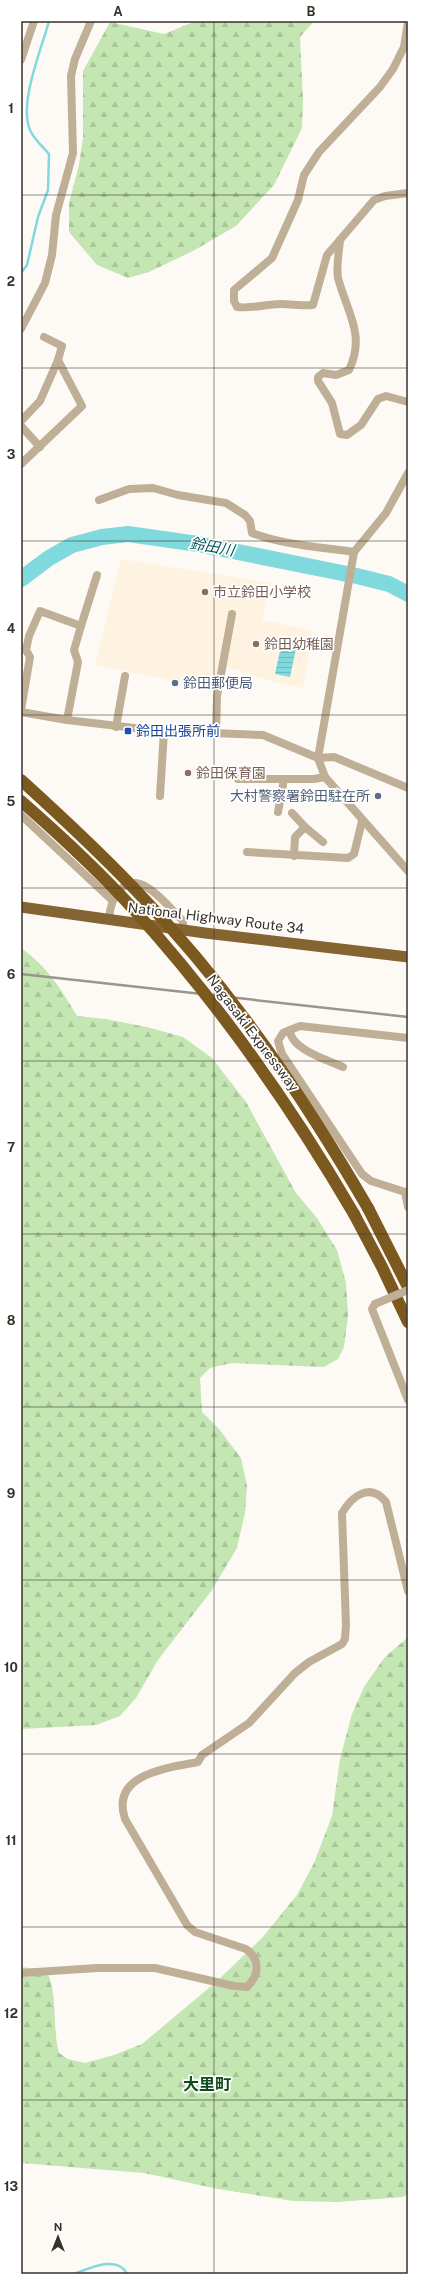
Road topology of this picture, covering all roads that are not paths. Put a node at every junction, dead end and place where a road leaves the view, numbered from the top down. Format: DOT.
graph roads {
  1 [pos="34,21"];
  2 [pos="91,21"];
  3 [pos="408,22"];
  4 [pos="21,60"];
  5 [pos="408,193"];
  6 [pos="340,240"];
  7 [pos="21,329"];
  8 [pos="44,337"];
  9 [pos="58,360"];
  10 [pos="408,402"];
  11 [pos="21,422"];
  12 [pos="21,426"];
  13 [pos="40,447"];
  14 [pos="21,464"];
  15 [pos="408,473"];
  16 [pos="99,500"];
  17 [pos="354,554"];
  18 [pos="97,575"];
  19 [pos="232,614"];
  20 [pos="81,626"];
  21 [pos="24,649"];
  22 [pos="125,676"];
  23 [pos="21,711"];
  24 [pos="67,720"];
  25 [pos="116,726"];
  26 [pos="164,731"];
  27 [pos="216,733"];
  28 [pos="318,758"];
  29 [pos="325,777"];
  30 [pos="238,779"];
  31 [pos="284,779"];
  32 [pos="21,780"];
  33 [pos="408,788"];
  34 [pos="160,796"];
  35 [pos="21,801"];
  36 [pos="278,812"];
  37 [pos="292,813"];
  38 [pos="21,815"];
  39 [pos="362,821"];
  40 [pos="305,826"];
  41 [pos="323,842"];
  42 [pos="247,852"];
  43 [pos="294,856"];
  44 [pos="408,871"];
  45 [pos="112,900"];
  46 [pos="21,907"];
  47 [pos="109,918"];
  48 [pos="183,929"];
  49 [pos="408,957"];
  50 [pos="290,1030"];
  51 [pos="408,1038"];
  52 [pos="343,1068"];
  53 [pos="407,1192"];
  54 [pos="408,1207"];
  55 [pos="408,1288"];
  56 [pos="408,1322"];
  57 [pos="408,1400"];
  58 [pos="408,1591"];
  59 [pos="21,1973"];
  1 -- 4 [label="street"];
  2 -- 7 [label="street"];
  3 -- 6 [label="street"];
  5 -- 6 [label="street"];
  6 -- 10 [label="street"];
  8 -- 9 [label="street"];
  9 -- 11 [label="street"];
  9 -- 13 [label="street"];
  12 -- 13 [label="street"];
  13 -- 14 [label="street"];
  15 -- 17 [label="street"];
  16 -- 17 [label="street"];
  17 -- 28 [label="street"];
  18 -- 20 [label="street"];
  19 -- 27 [label="street"];
  20 -- 21 [label="street"];
  20 -- 24 [label="street"];
  21 -- 23 [label="street"];
  22 -- 25 [label="street"];
  23 -- 24 [label="street"];
  24 -- 25 [label="street"];
  25 -- 26 [label="street"];
  26 -- 27 [label="street"];
  26 -- 34 [label="street"];
  27 -- 28 [label="street"];
  28 -- 29 [label="street"];
  28 -- 33 [label="street"];
  29 -- 31 [label="street"];
  29 -- 39 [label="street"];
  30 -- 31 [label="street"];
  31 -- 36 [label="street"];
  32 -- 55 [label="highway, Nagasaki Expressway, bridge"];
  35 -- 56 [label="highway, Nagasaki Expressway, bridge"];
  37 -- 40 [label="street"];
  38 -- 45 [label="street"];
  39 -- 43 [label="street"];
  39 -- 44 [label="street"];
  40 -- 41 [label="street"];
  40 -- 43 [label="street"];
  42 -- 43 [label="street"];
  45 -- 47 [label="street"];
  45 -- 48 [label="street"];
  46 -- 47 [label="highway, National Highway Route 34"];
  47 -- 48 [label="highway, National Highway Route 34"];
  48 -- 49 [label="highway, National Highway Route 34"];
  50 -- 51 [label="street"];
  50 -- 52 [label="street"];
  50 -- 53 [label="street"];
  53 -- 54 [label="street"];
  55 -- 57 [label="street, bridge"];
  58 -- 59 [label="street"];
}
